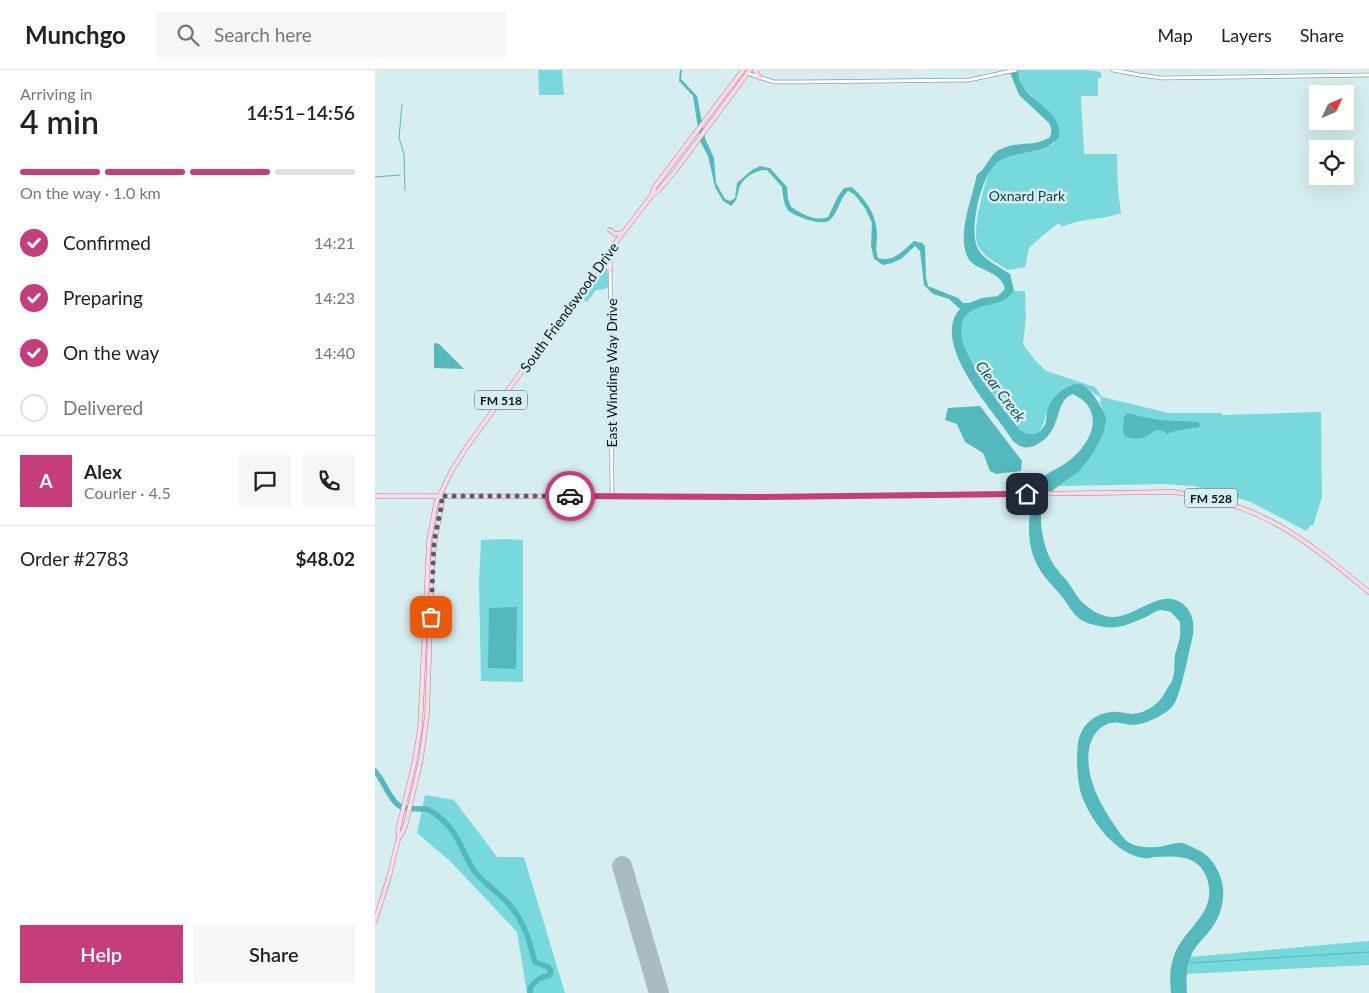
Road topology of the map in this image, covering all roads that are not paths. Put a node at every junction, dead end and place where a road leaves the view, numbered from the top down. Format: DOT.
graph roads {
  1 [pos="755,70"];
  2 [pos="1016,70"];
  3 [pos="1113,70"];
  4 [pos="746,71"];
  5 [pos="1369,75"];
  6 [pos="760,78"];
  7 [pos="652,195"];
  8 [pos="610,230"];
  9 [pos="622,233"];
  10 [pos="610,250"];
  11 [pos="599,265"];
  12 [pos="610,270"];
  13 [pos="375,496"];
  14 [pos="441,496"];
  15 [pos="612,496"];
  16 [pos="1369,592"];
  17 [pos="399,836"];
  18 [pos="375,921"];
  1 -- 6 [label="main road"];
  2 -- 6 [label="main road"];
  3 -- 5 [label="main road"];
  4 -- 6 [label="main road"];
  4 -- 7 [label="main road, South Friendswood Drive / FM 518"];
  4 -- 7 [label="main road, South Friendswood Drive / FM 518"];
  7 -- 9 [label="main road, South Friendswood Drive / FM 518"];
  8 -- 9 [label="main road"];
  9 -- 10 [label="main road, South Friendswood Drive / FM 518"];
  10 -- 11 [label="main road, South Friendswood Drive / FM 518"];
  10 -- 12 [label="main road, East Winding Way Drive"];
  11 -- 12 [label="main road"];
  11 -- 14 [label="main road, South Friendswood Drive / FM 518"];
  12 -- 15 [label="main road, East Winding Way Drive"];
  13 -- 14 [label="main road, FM 528"];
  14 -- 15 [label="main road, FM 528"];
  14 -- 17 [label="main road, South Friendswood Drive / FM 518"];
  14 -- 17 [label="main road, South Friendswood Drive / FM 518"];
  15 -- 16 [label="main road, FM 528"];
  17 -- 18 [label="main road, South Friendswood Drive / FM 518"];
}
